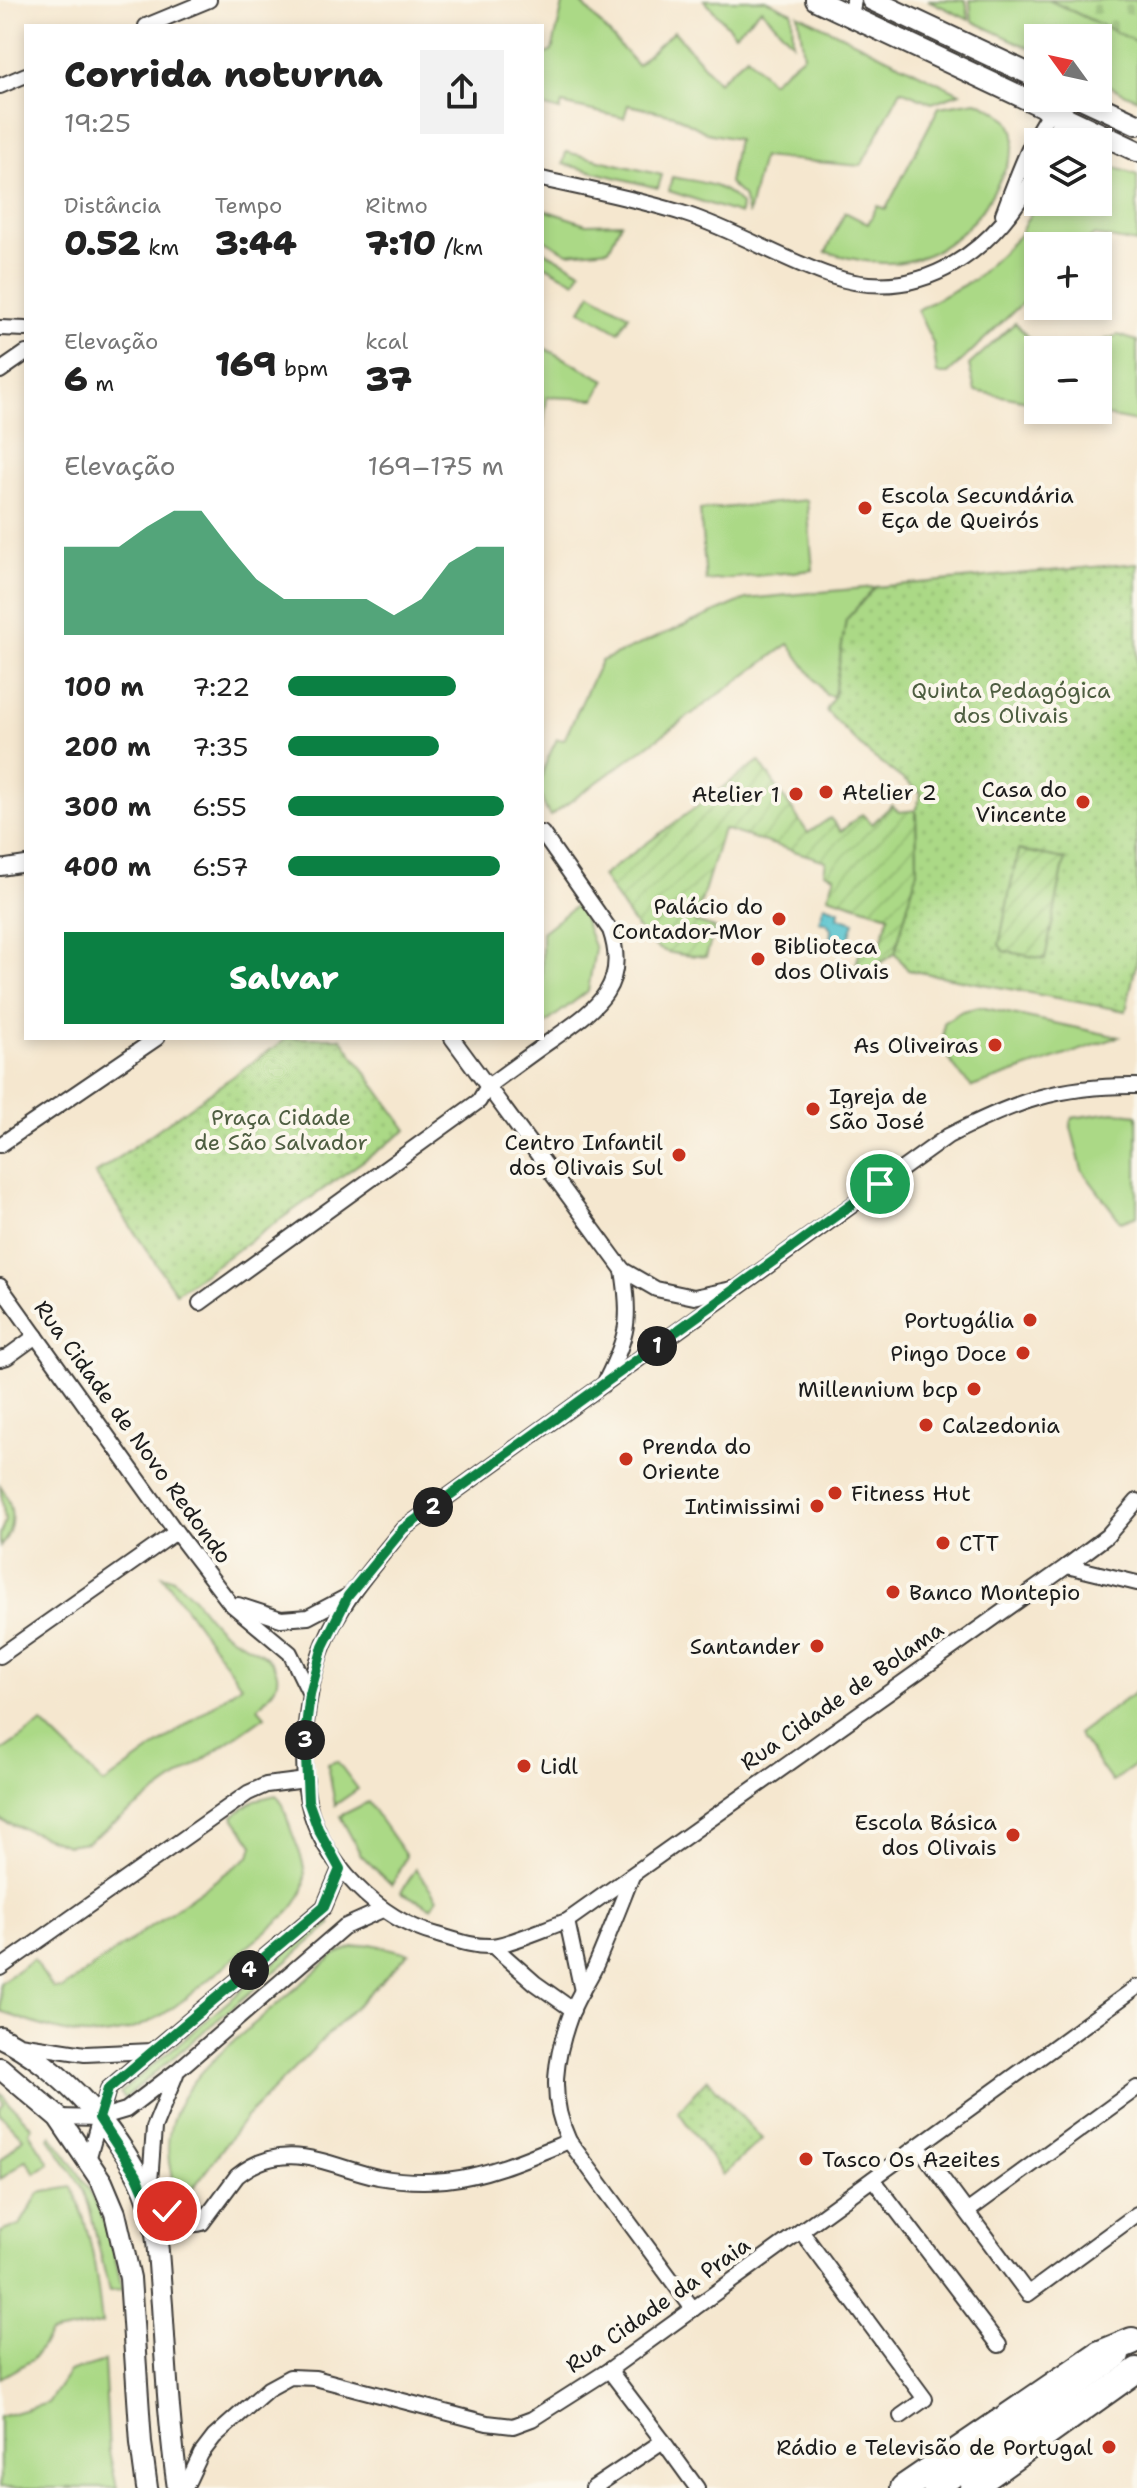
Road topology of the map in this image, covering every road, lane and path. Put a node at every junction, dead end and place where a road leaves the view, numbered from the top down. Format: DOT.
graph roads {
  1 [pos="209,0"];
  2 [pos="816,0"];
  3 [pos="872,0"];
  4 [pos="853,8"];
  5 [pos="151,24"];
  6 [pos="1024,71"];
  7 [pos="24,76"];
  8 [pos="0,86"];
  9 [pos="1024,89"];
  10 [pos="1056,112"];
  11 [pos="1070,112"];
  12 [pos="1111,112"];
  13 [pos="1137,124"];
  14 [pos="1137,151"];
  15 [pos="544,179"];
  16 [pos="1024,193"];
  17 [pos="999,225"];
  18 [pos="0,328"];
  19 [pos="24,329"];
  20 [pos="24,354"];
  21 [pos="0,371"];
  22 [pos="544,836"];
  23 [pos="24,864"];
  24 [pos="0,868"];
  25 [pos="154,1040"];
  26 [pos="454,1040"];
  27 [pos="488,1086"];
  28 [pos="1137,1086"];
  29 [pos="0,1145"];
  30 [pos="623,1270"];
  31 [pos="0,1286"];
  32 [pos="736,1288"];
  33 [pos="200,1303"];
  34 [pos="36,1336"];
  35 [pos="0,1359"];
  36 [pos="605,1383"];
  37 [pos="1137,1501"];
  38 [pos="176,1532"];
  39 [pos="1067,1566"];
  40 [pos="1137,1583"];
  41 [pos="348,1596"];
  42 [pos="230,1603"];
  43 [pos="0,1656"];
  44 [pos="310,1694"];
  45 [pos="306,1780"];
  46 [pos="340,1869"];
  47 [pos="632,1876"];
  48 [pos="382,1910"];
  49 [pos="567,1921"];
  50 [pos="493,1946"];
  51 [pos="0,1968"];
  52 [pos="1137,1987"];
  53 [pos="582,1991"];
  54 [pos="573,2010"];
  55 [pos="7,2040"];
  56 [pos="153,2051"];
  57 [pos="0,2068"];
  58 [pos="178,2070"];
  59 [pos="1137,2088"];
  60 [pos="58,2117"];
  61 [pos="99,2118"];
  62 [pos="569,2141"];
  63 [pos="918,2146"];
  64 [pos="88,2160"];
  65 [pos="873,2179"];
  66 [pos="149,2203"];
  67 [pos="968,2211"];
  68 [pos="1137,2214"];
  69 [pos="801,2231"];
  70 [pos="693,2309"];
  71 [pos="1135,2339"];
  72 [pos="999,2345"];
  73 [pos="609,2370"];
  74 [pos="1137,2370"];
  75 [pos="901,2416"];
  76 [pos="663,2441"];
  77 [pos="147,2488"];
  78 [pos="178,2488"];
  79 [pos="185,2488"];
  80 [pos="593,2488"];
  81 [pos="697,2488"];
  82 [pos="904,2488"];
  83 [pos="935,2488"];
  84 [pos="972,2488"];
  1 -- 5 [label="street"];
  2 -- 4 [label="street"];
  3 -- 4 [label="street"];
  3 -- 6 [label="street"];
  4 -- 9 [label="street"];
  7 -- 8 [label="street"];
  10 -- 17 [label="street"];
  11 -- 14 [label="street"];
  12 -- 13 [label="street"];
  15 -- 17 [label="street"];
  16 -- 17 [label="street"];
  18 -- 19 [label="street"];
  20 -- 21 [label="street"];
  22 -- 27 [label="street"];
  23 -- 24 [label="street"];
  25 -- 29 [label="street"];
  26 -- 27 [label="street"];
  27 -- 30 [label="street"];
  27 -- 33 [label="street"];
  28 -- 32 [label="street"];
  30 -- 32 [label="street"];
  30 -- 36 [label="street"];
  31 -- 34 [label="street, Rua Cidade de Novo Redondo"];
  32 -- 36 [label="street"];
  34 -- 35 [label="street"];
  34 -- 38 [label="street, Rua Cidade de Novo Redondo"];
  36 -- 41 [label="street"];
  37 -- 39 [label="street, Rua Cidade de Bolama"];
  38 -- 42 [label="street, Rua Cidade de Novo Redondo"];
  38 -- 43 [label="street"];
  39 -- 40 [label="street"];
  39 -- 47 [label="street, Rua Cidade de Bolama"];
  41 -- 42 [label="street"];
  41 -- 44 [label="street"];
  42 -- 44 [label="street, Rua Cidade de Novo Redondo"];
  44 -- 45 [label="street"];
  45 -- 46 [label="street"];
  45 -- 51 [label="street"];
  46 -- 48 [label="street"];
  46 -- 56 [label="street"];
  47 -- 49 [label="street, Rua Cidade de Bolama"];
  47 -- 53 [label="street"];
  48 -- 50 [label="street"];
  48 -- 58 [label="street"];
  49 -- 50 [label="street, Rua Cidade de Bolama"];
  49 -- 53 [label="street"];
  50 -- 54 [label="street"];
  52 -- 63 [label="street, Rua Cidade da Praia"];
  53 -- 54 [label="street"];
  54 -- 62 [label="street"];
  55 -- 56 [label="street"];
  55 -- 61 [label="street"];
  56 -- 61 [label="street"];
  57 -- 60 [label="street"];
  58 -- 61 [label="street"];
  58 -- 66 [label="street"];
  59 -- 67 [label="street"];
  60 -- 61 [label="street"];
  60 -- 64 [label="street"];
  61 -- 64 [label="street"];
  61 -- 66 [label="street"];
  62 -- 66 [label="street"];
  62 -- 70 [label="street"];
  63 -- 65 [label="street, Rua Cidade da Praia"];
  63 -- 67 [label="street"];
  64 -- 77 [label="street"];
  65 -- 69 [label="street, Rua Cidade da Praia"];
  65 -- 72 [label="street"];
  66 -- 78 [label="street"];
  67 -- 68 [label="street"];
  69 -- 70 [label="street, Rua Cidade da Praia"];
  69 -- 75 [label="street"];
  70 -- 73 [label="street, Rua Cidade da Praia"];
  71 -- 82 [label="highway"];
  71 -- 83 [label="main road"];
  73 -- 76 [label="street"];
  73 -- 79 [label="street, Rua Cidade da Praia"];
  74 -- 84 [label="main road"];
  76 -- 80 [label="street"];
  76 -- 81 [label="street"];
}
